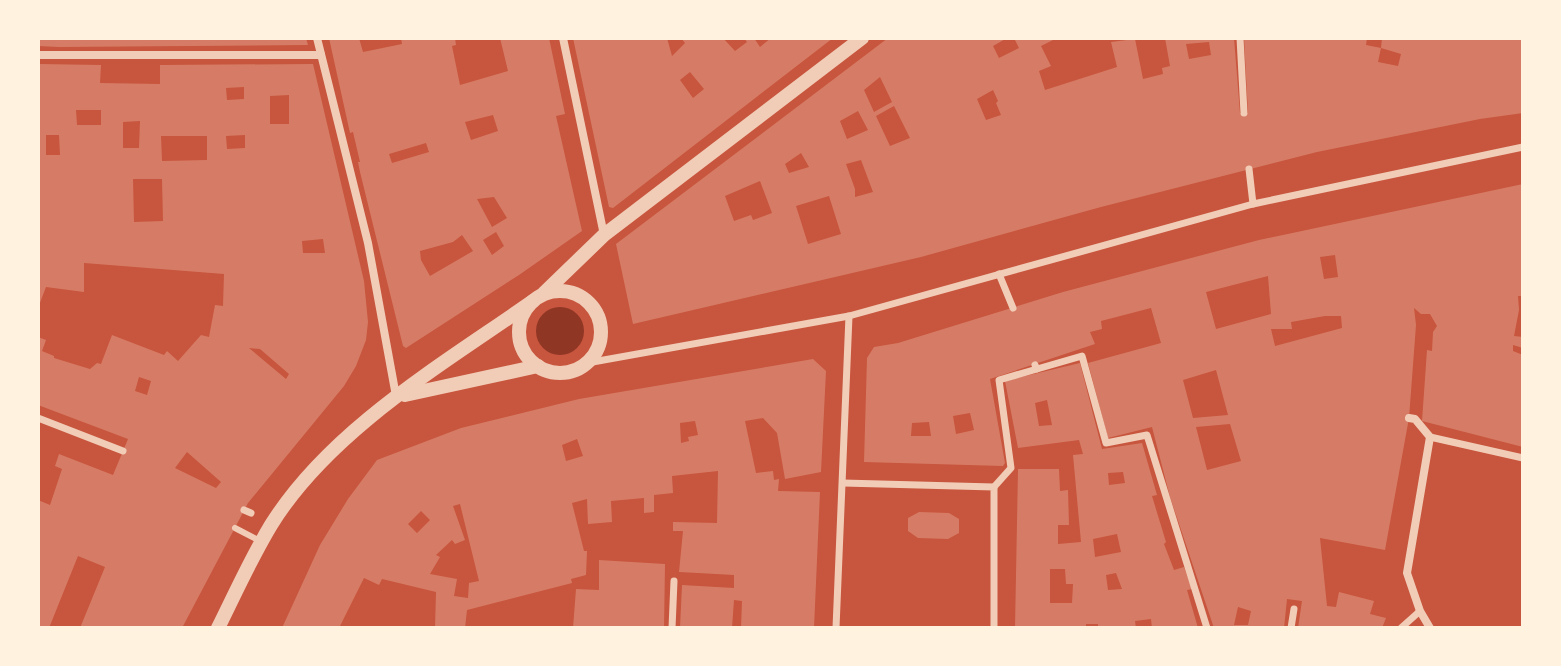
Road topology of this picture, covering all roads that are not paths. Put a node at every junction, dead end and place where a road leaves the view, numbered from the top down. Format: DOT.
graph roads {
  1 [pos="317,38"];
  2 [pos="563,38"];
  3 [pos="862,38"];
  4 [pos="1240,38"];
  5 [pos="38,55"];
  6 [pos="321,55"];
  7 [pos="1244,113"];
  8 [pos="1523,147"];
  9 [pos="1249,169"];
  10 [pos="1253,204"];
  11 [pos="604,235"];
  12 [pos="999,274"];
  13 [pos="538,297"];
  14 [pos="1013,308"];
  15 [pos="849,316"];
  16 [pos="587,363"];
  17 [pos="538,366"];
  18 [pos="396,397"];
  19 [pos="38,418"];
  20 [pos="1409,418"];
  21 [pos="1430,437"];
  22 [pos="123,451"];
  23 [pos="1523,458"];
  24 [pos="843,483"];
  25 [pos="994,487"];
  26 [pos="235,528"];
  27 [pos="262,542"];
  28 [pos="674,581"];
  29 [pos="1294,609"];
  30 [pos="1420,611"];
  31 [pos="218,628"];
  32 [pos="672,628"];
  33 [pos="836,628"];
  34 [pos="994,628"];
  35 [pos="1207,628"];
  36 [pos="1291,628"];
  37 [pos="1401,628"];
  38 [pos="1430,628"];
  1 -- 6 [label="street"];
  2 -- 11 [label="street"];
  3 -- 11 [label="street"];
  4 -- 7 [label="street"];
  5 -- 6 [label="street"];
  6 -- 18 [label="street"];
  8 -- 10 [label="street"];
  9 -- 10 [label="street"];
  10 -- 12 [label="street"];
  11 -- 13 [label="street"];
  12 -- 14 [label="street"];
  12 -- 15 [label="street"];
  13 -- 16 [label="street"];
  13 -- 17 [label="street"];
  13 -- 18 [label="street"];
  15 -- 16 [label="street"];
  15 -- 24 [label="street"];
  16 -- 17 [label="street"];
  17 -- 18 [label="street"];
  18 -- 27 [label="street"];
  19 -- 22 [label="street"];
  20 -- 21 [label="street"];
  21 -- 23 [label="street"];
  21 -- 30 [label="street"];
  24 -- 25 [label="street"];
  24 -- 33 [label="street"];
  25 -- 34 [label="street"];
  25 -- 35 [label="street"];
  26 -- 27 [label="lane"];
  27 -- 31 [label="street"];
  28 -- 32 [label="street"];
  29 -- 36 [label="street"];
  30 -- 37 [label="street"];
  30 -- 38 [label="street"];
}
